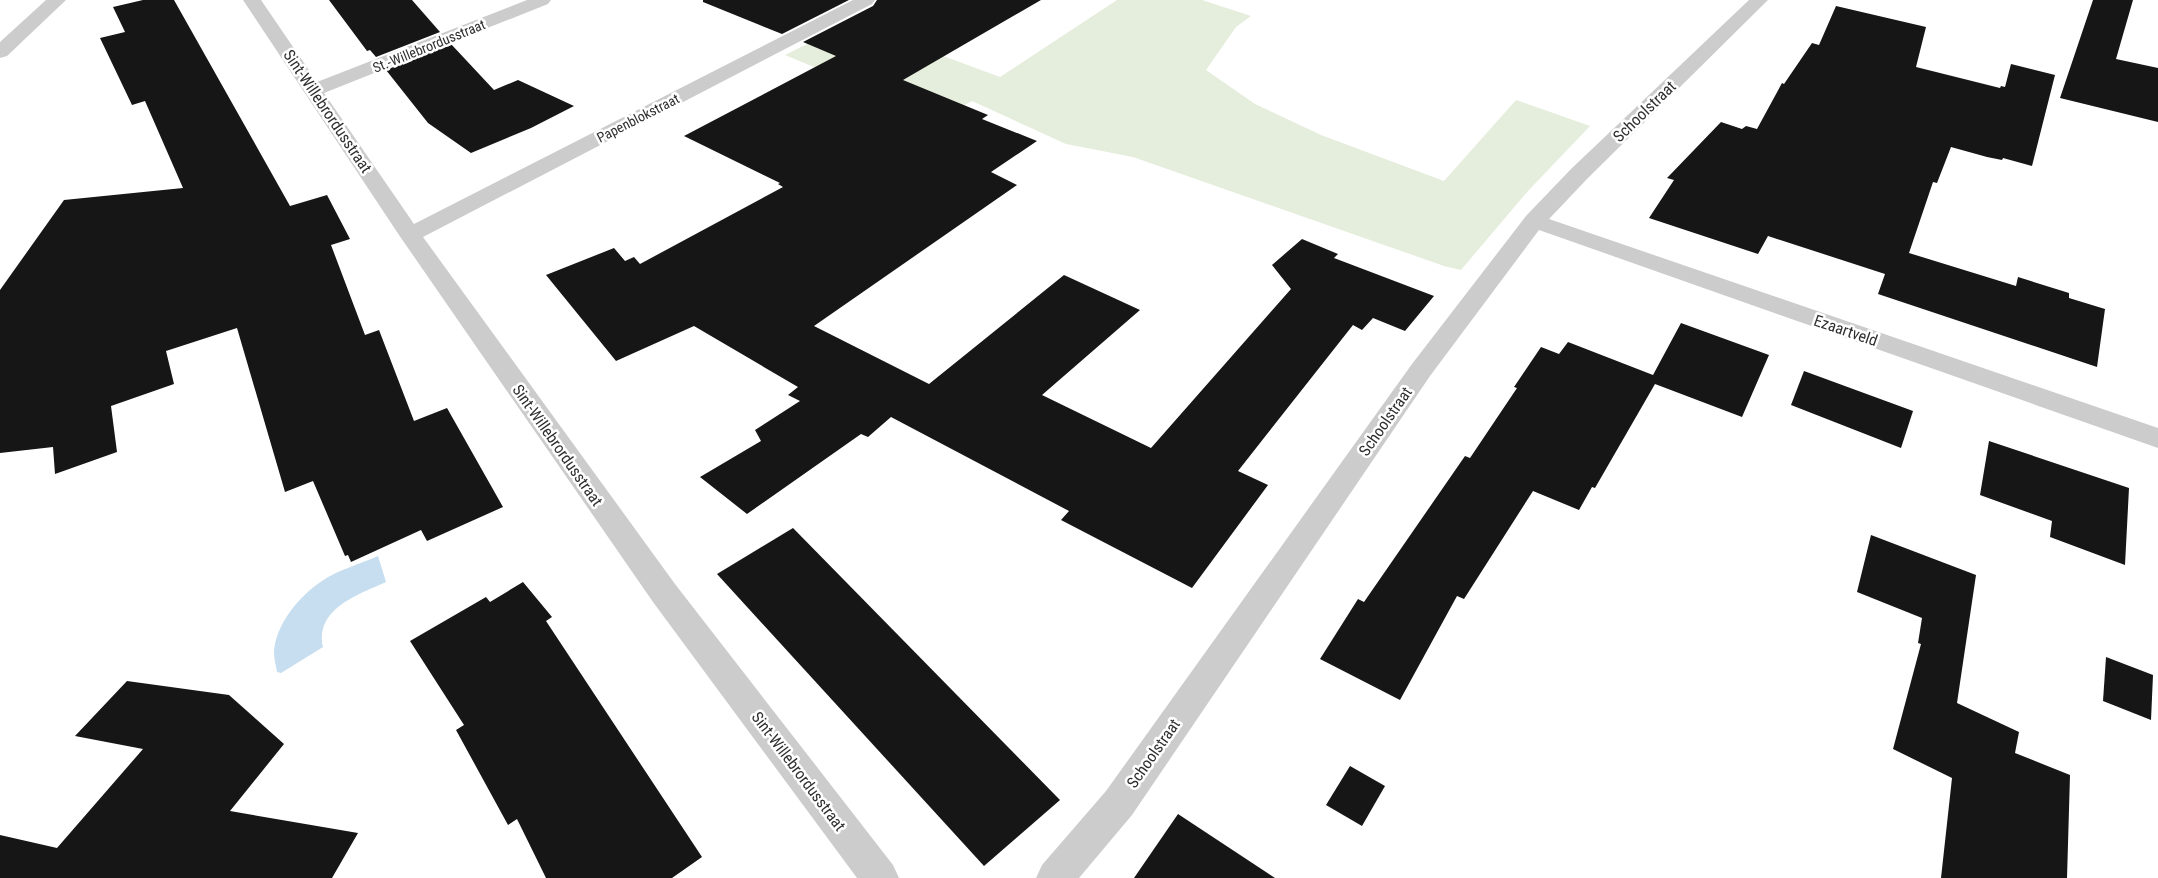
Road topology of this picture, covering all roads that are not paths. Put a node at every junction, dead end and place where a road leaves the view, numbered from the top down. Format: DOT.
graph roads {
  1 [pos="57,0"];
  2 [pos="252,0"];
  3 [pos="542,0"];
  4 [pos="866,0"];
  5 [pos="1759,0"];
  6 [pos="0,52"];
  7 [pos="314,90"];
  8 [pos="1534,221"];
  9 [pos="410,235"];
  10 [pos="2158,438"];
  11 [pos="880,878"];
  12 [pos="1055,878"];
  1 -- 6 [label="street"];
  2 -- 7 [label="street, Sint-Willebrordusstraat"];
  3 -- 7 [label="street, St.-Willebrordusstraat"];
  4 -- 9 [label="street, Papenblokstraat"];
  5 -- 8 [label="street, Schoolstraat"];
  7 -- 9 [label="street, Sint-Willebrordusstraat"];
  8 -- 10 [label="street, Ezaartveld"];
  8 -- 12 [label="street, Schoolstraat"];
  9 -- 11 [label="street, Sint-Willebrordusstraat"];
}
